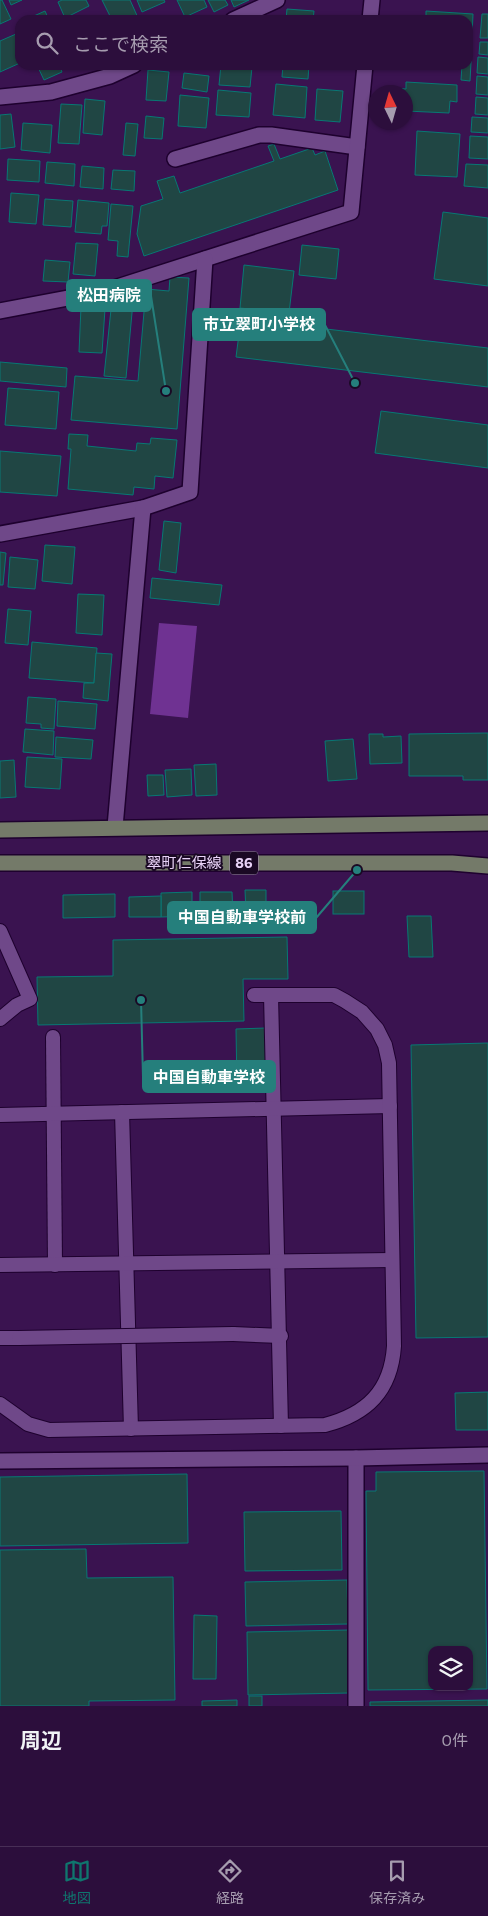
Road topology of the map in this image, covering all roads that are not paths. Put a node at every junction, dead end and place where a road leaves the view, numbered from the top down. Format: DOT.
graph roads {
  1 [pos="277,0"];
  2 [pos="372,0"];
  3 [pos="244,15"];
  4 [pos="370,15"];
  5 [pos="123,70"];
  6 [pos="365,70"];
  7 [pos="0,97"];
  8 [pos="357,147"];
  9 [pos="175,159"];
  10 [pos="206,259"];
  11 [pos="0,311"];
  12 [pos="143,508"];
  13 [pos="0,534"];
  14 [pos="488,824"];
  15 [pos="115,828"];
  16 [pos="0,830"];
  17 [pos="0,863"];
  18 [pos="488,866"];
  19 [pos="0,931"];
  20 [pos="254,995"];
  21 [pos="271,995"];
  22 [pos="0,1019"];
  23 [pos="53,1037"];
  24 [pos="390,1106"];
  25 [pos="274,1108"];
  26 [pos="122,1112"];
  27 [pos="55,1113"];
  28 [pos="0,1115"];
  29 [pos="392,1260"];
  30 [pos="278,1262"];
  31 [pos="126,1263"];
  32 [pos="0,1265"];
  33 [pos="55,1265"];
  34 [pos="281,1336"];
  35 [pos="0,1338"];
  36 [pos="0,1404"];
  37 [pos="282,1426"];
  38 [pos="131,1428"];
  39 [pos="488,1455"];
  40 [pos="356,1458"];
  41 [pos="0,1460"];
  42 [pos="356,1706"];
  1 -- 3 [label="street"];
  2 -- 4 [label="street"];
  5 -- 7 [label="street"];
  6 -- 8 [label="street"];
  8 -- 9 [label="street"];
  8 -- 10 [label="street"];
  10 -- 11 [label="street"];
  10 -- 12 [label="street"];
  12 -- 13 [label="street"];
  12 -- 15 [label="street"];
  14 -- 15 [label="main road"];
  15 -- 16 [label="main road"];
  17 -- 18 [label="main road, 翠町仁保線 / 86"];
  19 -- 22 [label="lane"];
  20 -- 21 [label="lane"];
  21 -- 24 [label="lane"];
  21 -- 25 [label="lane"];
  23 -- 27 [label="lane"];
  24 -- 25 [label="lane"];
  24 -- 29 [label="lane"];
  25 -- 26 [label="lane"];
  25 -- 30 [label="lane"];
  26 -- 27 [label="lane"];
  26 -- 31 [label="lane"];
  27 -- 28 [label="lane"];
  27 -- 33 [label="lane"];
  29 -- 30 [label="lane"];
  29 -- 37 [label="lane"];
  30 -- 31 [label="lane"];
  30 -- 34 [label="lane"];
  31 -- 33 [label="lane"];
  31 -- 38 [label="lane"];
  32 -- 33 [label="lane"];
  34 -- 35 [label="lane, bridge"];
  34 -- 37 [label="lane"];
  36 -- 38 [label="lane"];
  37 -- 38 [label="lane"];
  39 -- 40 [label="street"];
  40 -- 41 [label="street"];
  40 -- 42 [label="street"];
}
